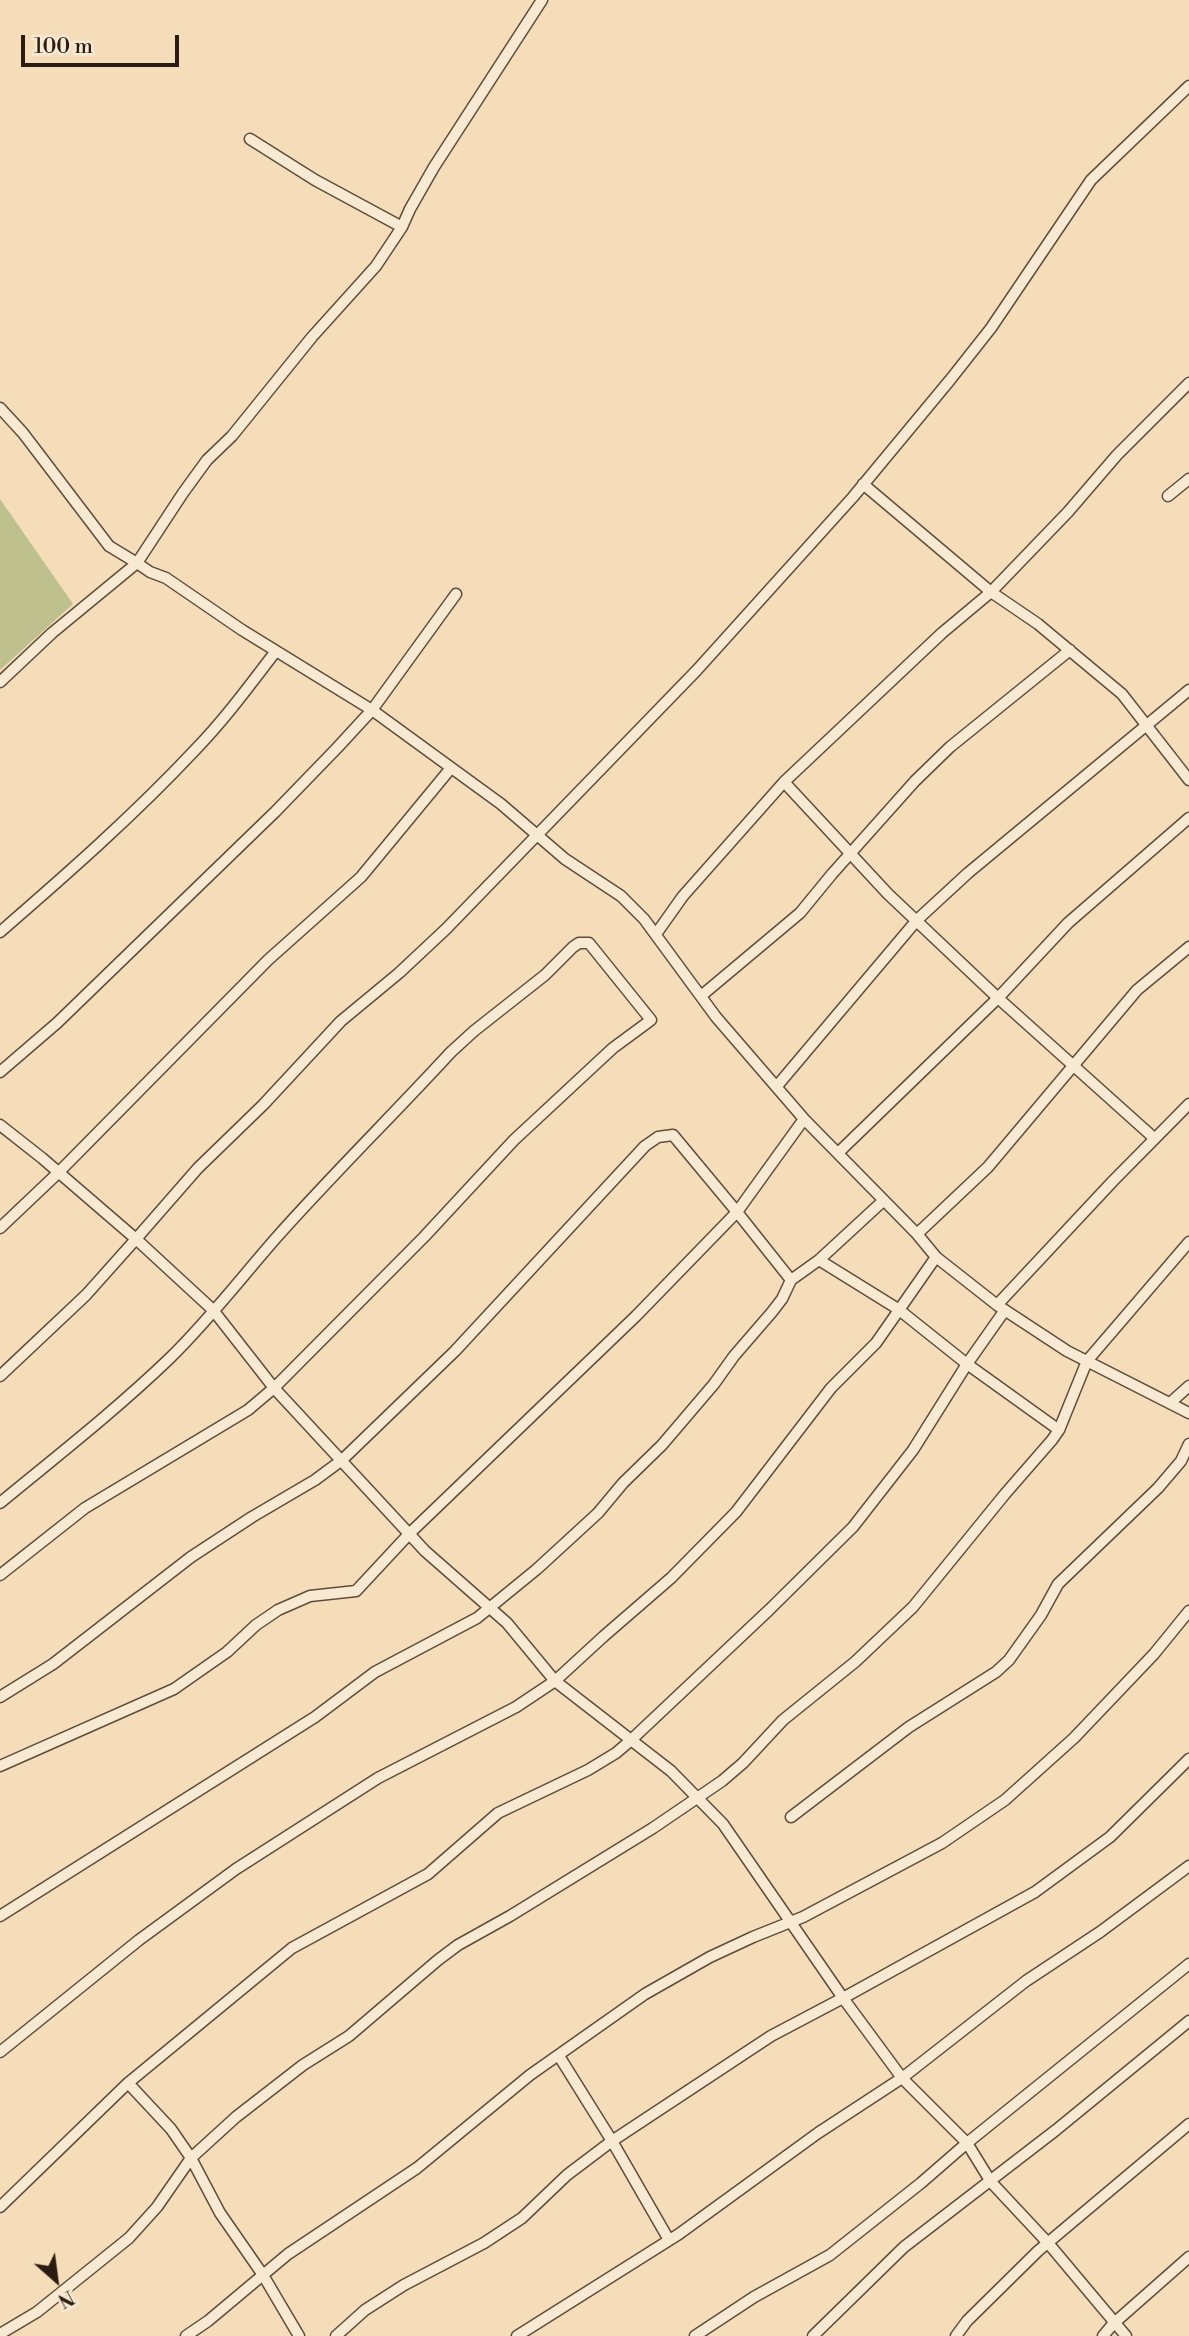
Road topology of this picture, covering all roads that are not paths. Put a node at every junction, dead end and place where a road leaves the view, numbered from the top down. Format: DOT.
graph roads {
  1 [pos="542,0"];
  2 [pos="1189,86"];
  3 [pos="250,139"];
  4 [pos="402,227"];
  5 [pos="1189,383"];
  6 [pos="0,408"];
  7 [pos="1189,479"];
  8 [pos="863,484"];
  9 [pos="1168,496"];
  10 [pos="137,563"];
  11 [pos="991,592"];
  12 [pos="456,594"];
  13 [pos="276,650"];
  14 [pos="1070,650"];
  15 [pos="0,682"];
  16 [pos="1189,690"];
  17 [pos="372,710"];
  18 [pos="1147,725"];
  19 [pos="452,768"];
  20 [pos="1189,780"];
  21 [pos="784,782"];
  22 [pos="1189,818"];
  23 [pos="537,835"];
  24 [pos="850,854"];
  25 [pos="917,920"];
  26 [pos="0,932"];
  27 [pos="656,934"];
  28 [pos="1189,947"];
  29 [pos="701,996"];
  30 [pos="998,998"];
  31 [pos="1075,1065"];
  32 [pos="0,1072"];
  33 [pos="777,1086"];
  34 [pos="1189,1104"];
  35 [pos="804,1119"];
  36 [pos="0,1125"];
  37 [pos="1154,1138"];
  38 [pos="838,1153"];
  39 [pos="58,1173"];
  40 [pos="883,1201"];
  41 [pos="737,1212"];
  42 [pos="0,1228"];
  43 [pos="917,1234"];
  44 [pos="136,1239"];
  45 [pos="1189,1242"];
  46 [pos="936,1256"];
  47 [pos="819,1261"];
  48 [pos="791,1280"];
  49 [pos="1001,1308"];
  50 [pos="898,1309"];
  51 [pos="213,1310"];
  52 [pos="1087,1362"];
  53 [pos="967,1364"];
  54 [pos="0,1376"];
  55 [pos="1189,1386"];
  56 [pos="274,1388"];
  57 [pos="1170,1403"];
  58 [pos="1189,1413"];
  59 [pos="1059,1430"];
  60 [pos="1189,1444"];
  61 [pos="342,1460"];
  62 [pos="0,1503"];
  63 [pos="410,1533"];
  64 [pos="0,1575"];
  65 [pos="489,1606"];
  66 [pos="1189,1611"];
  67 [pos="555,1681"];
  68 [pos="0,1698"];
  69 [pos="630,1741"];
  70 [pos="1189,1759"];
  71 [pos="0,1766"];
  72 [pos="698,1799"];
  73 [pos="791,1817"];
  74 [pos="1189,1866"];
  75 [pos="0,1916"];
  76 [pos="792,1922"];
  77 [pos="1189,1964"];
  78 [pos="844,1998"];
  79 [pos="1189,2021"];
  80 [pos="0,2052"];
  81 [pos="559,2056"];
  82 [pos="902,2078"];
  83 [pos="128,2083"];
  84 [pos="1189,2124"];
  85 [pos="612,2141"];
  86 [pos="967,2143"];
  87 [pos="191,2158"];
  88 [pos="990,2182"];
  89 [pos="0,2207"];
  90 [pos="669,2240"];
  91 [pos="1048,2243"];
  92 [pos="1189,2257"];
  93 [pos="263,2275"];
  94 [pos="1113,2324"];
  95 [pos="0,2334"];
  96 [pos="186,2336"];
  97 [pos="299,2336"];
  98 [pos="336,2336"];
  99 [pos="517,2336"];
  100 [pos="695,2336"];
  101 [pos="813,2336"];
  102 [pos="956,2336"];
  103 [pos="1103,2336"];
  104 [pos="1126,2336"];
  1 -- 4 [label="street"];
  2 -- 8 [label="street"];
  3 -- 4 [label="street"];
  4 -- 10 [label="street"];
  5 -- 11 [label="street"];
  6 -- 10 [label="street"];
  7 -- 9 [label="street"];
  8 -- 11 [label="street"];
  8 -- 23 [label="street"];
  10 -- 13 [label="street"];
  10 -- 15 [label="street"];
  11 -- 14 [label="street"];
  11 -- 21 [label="street"];
  12 -- 17 [label="street"];
  13 -- 17 [label="street"];
  13 -- 26 [label="street"];
  14 -- 18 [label="street"];
  14 -- 24 [label="street"];
  16 -- 18 [label="street"];
  17 -- 19 [label="street"];
  17 -- 32 [label="street"];
  18 -- 20 [label="street"];
  18 -- 25 [label="street"];
  19 -- 23 [label="street"];
  19 -- 39 [label="street"];
  21 -- 24 [label="street"];
  21 -- 27 [label="street"];
  22 -- 30 [label="street"];
  23 -- 27 [label="street"];
  23 -- 44 [label="street"];
  24 -- 25 [label="street"];
  24 -- 29 [label="street"];
  25 -- 30 [label="street"];
  25 -- 33 [label="street"];
  27 -- 29 [label="street"];
  28 -- 31 [label="street"];
  29 -- 33 [label="street"];
  30 -- 31 [label="street"];
  30 -- 38 [label="street"];
  31 -- 37 [label="street"];
  31 -- 43 [label="street"];
  33 -- 35 [label="street"];
  34 -- 37 [label="street"];
  35 -- 38 [label="street"];
  35 -- 41 [label="street"];
  36 -- 39 [label="street"];
  37 -- 49 [label="street"];
  38 -- 40 [label="street"];
  39 -- 42 [label="street"];
  39 -- 44 [label="street"];
  40 -- 43 [label="street"];
  40 -- 47 [label="street"];
  41 -- 48 [label="street"];
  41 -- 61 [label="street"];
  41 -- 63 [label="street"];
  43 -- 46 [label="street"];
  44 -- 51 [label="street"];
  44 -- 54 [label="street"];
  45 -- 52 [label="street"];
  46 -- 49 [label="street"];
  46 -- 50 [label="street"];
  47 -- 48 [label="street"];
  47 -- 50 [label="street"];
  48 -- 65 [label="street"];
  49 -- 52 [label="street"];
  49 -- 53 [label="street"];
  50 -- 53 [label="street"];
  50 -- 67 [label="street"];
  51 -- 56 [label="street"];
  51 -- 56 [label="street"];
  51 -- 62 [label="street"];
  52 -- 57 [label="street"];
  52 -- 59 [label="street"];
  53 -- 59 [label="street"];
  53 -- 69 [label="street"];
  55 -- 57 [label="street"];
  56 -- 61 [label="street"];
  56 -- 64 [label="street"];
  57 -- 58 [label="street"];
  59 -- 72 [label="street"];
  60 -- 73 [label="street"];
  61 -- 63 [label="street"];
  61 -- 68 [label="street"];
  63 -- 65 [label="street"];
  63 -- 71 [label="street"];
  65 -- 67 [label="street"];
  65 -- 75 [label="street"];
  66 -- 76 [label="street"];
  67 -- 69 [label="street"];
  67 -- 80 [label="street"];
  69 -- 72 [label="street"];
  69 -- 83 [label="street"];
  70 -- 78 [label="street"];
  72 -- 76 [label="street"];
  72 -- 87 [label="street"];
  74 -- 82 [label="street"];
  76 -- 78 [label="street"];
  76 -- 81 [label="street"];
  77 -- 86 [label="street"];
  78 -- 82 [label="street"];
  78 -- 85 [label="street"];
  79 -- 88 [label="street"];
  81 -- 85 [label="street"];
  81 -- 93 [label="street"];
  82 -- 86 [label="street"];
  82 -- 90 [label="street"];
  83 -- 87 [label="street"];
  83 -- 89 [label="street"];
  84 -- 91 [label="street"];
  85 -- 90 [label="street"];
  85 -- 98 [label="street"];
  86 -- 88 [label="street"];
  86 -- 100 [label="street"];
  87 -- 93 [label="street"];
  87 -- 95 [label="street"];
  88 -- 91 [label="street"];
  88 -- 101 [label="street"];
  90 -- 99 [label="street"];
  91 -- 94 [label="street"];
  91 -- 102 [label="street"];
  92 -- 94 [label="street"];
  93 -- 96 [label="street"];
  93 -- 97 [label="street"];
  94 -- 103 [label="street"];
  94 -- 104 [label="street"];
}
